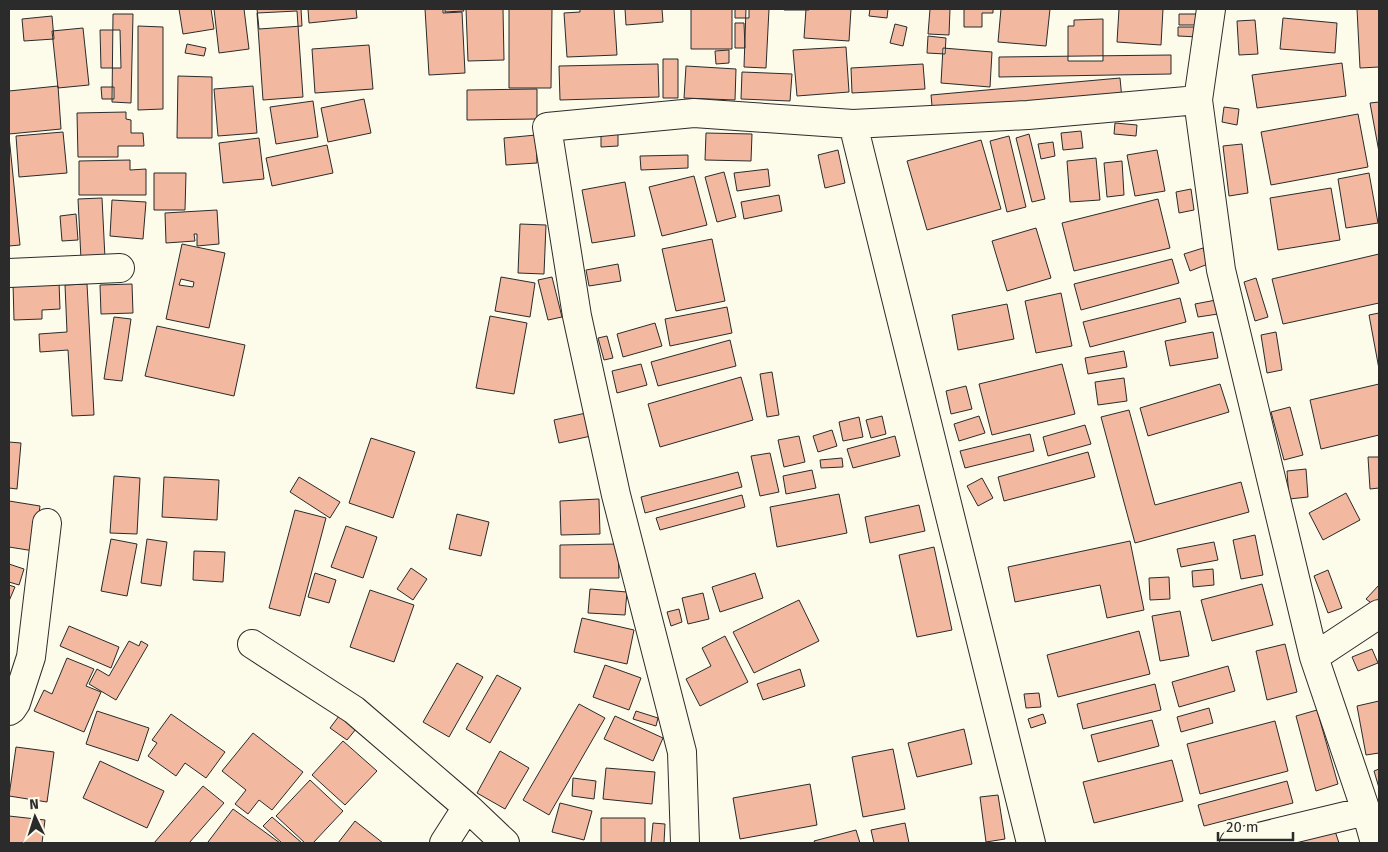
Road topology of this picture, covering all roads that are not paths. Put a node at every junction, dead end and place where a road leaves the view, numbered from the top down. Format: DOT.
graph roads {
  1 [pos="1211,9"];
  2 [pos="1198,100"];
  3 [pos="853,124"];
  4 [pos="120,268"];
  5 [pos="9,273"];
  6 [pos="47,523"];
  7 [pos="1379,614"];
  8 [pos="252,644"];
  9 [pos="1314,657"];
  10 [pos="9,711"];
  11 [pos="467,808"];
  12 [pos="1366,811"];
  13 [pos="444,843"];
  14 [pos="505,843"];
  15 [pos="685,843"];
  16 [pos="1031,843"];
  17 [pos="1234,843"];
  18 [pos="1375,843"];
  1 -- 2 [label="street"];
  2 -- 3 [label="street"];
  2 -- 9 [label="street"];
  3 -- 15 [label="street"];
  3 -- 16 [label="street"];
  4 -- 5 [label="street"];
  6 -- 10 [label="street"];
  7 -- 9 [label="street"];
  8 -- 11 [label="street"];
  9 -- 12 [label="street"];
  11 -- 13 [label="street"];
  11 -- 14 [label="street"];
  12 -- 17 [label="street"];
  12 -- 18 [label="street"];
}
